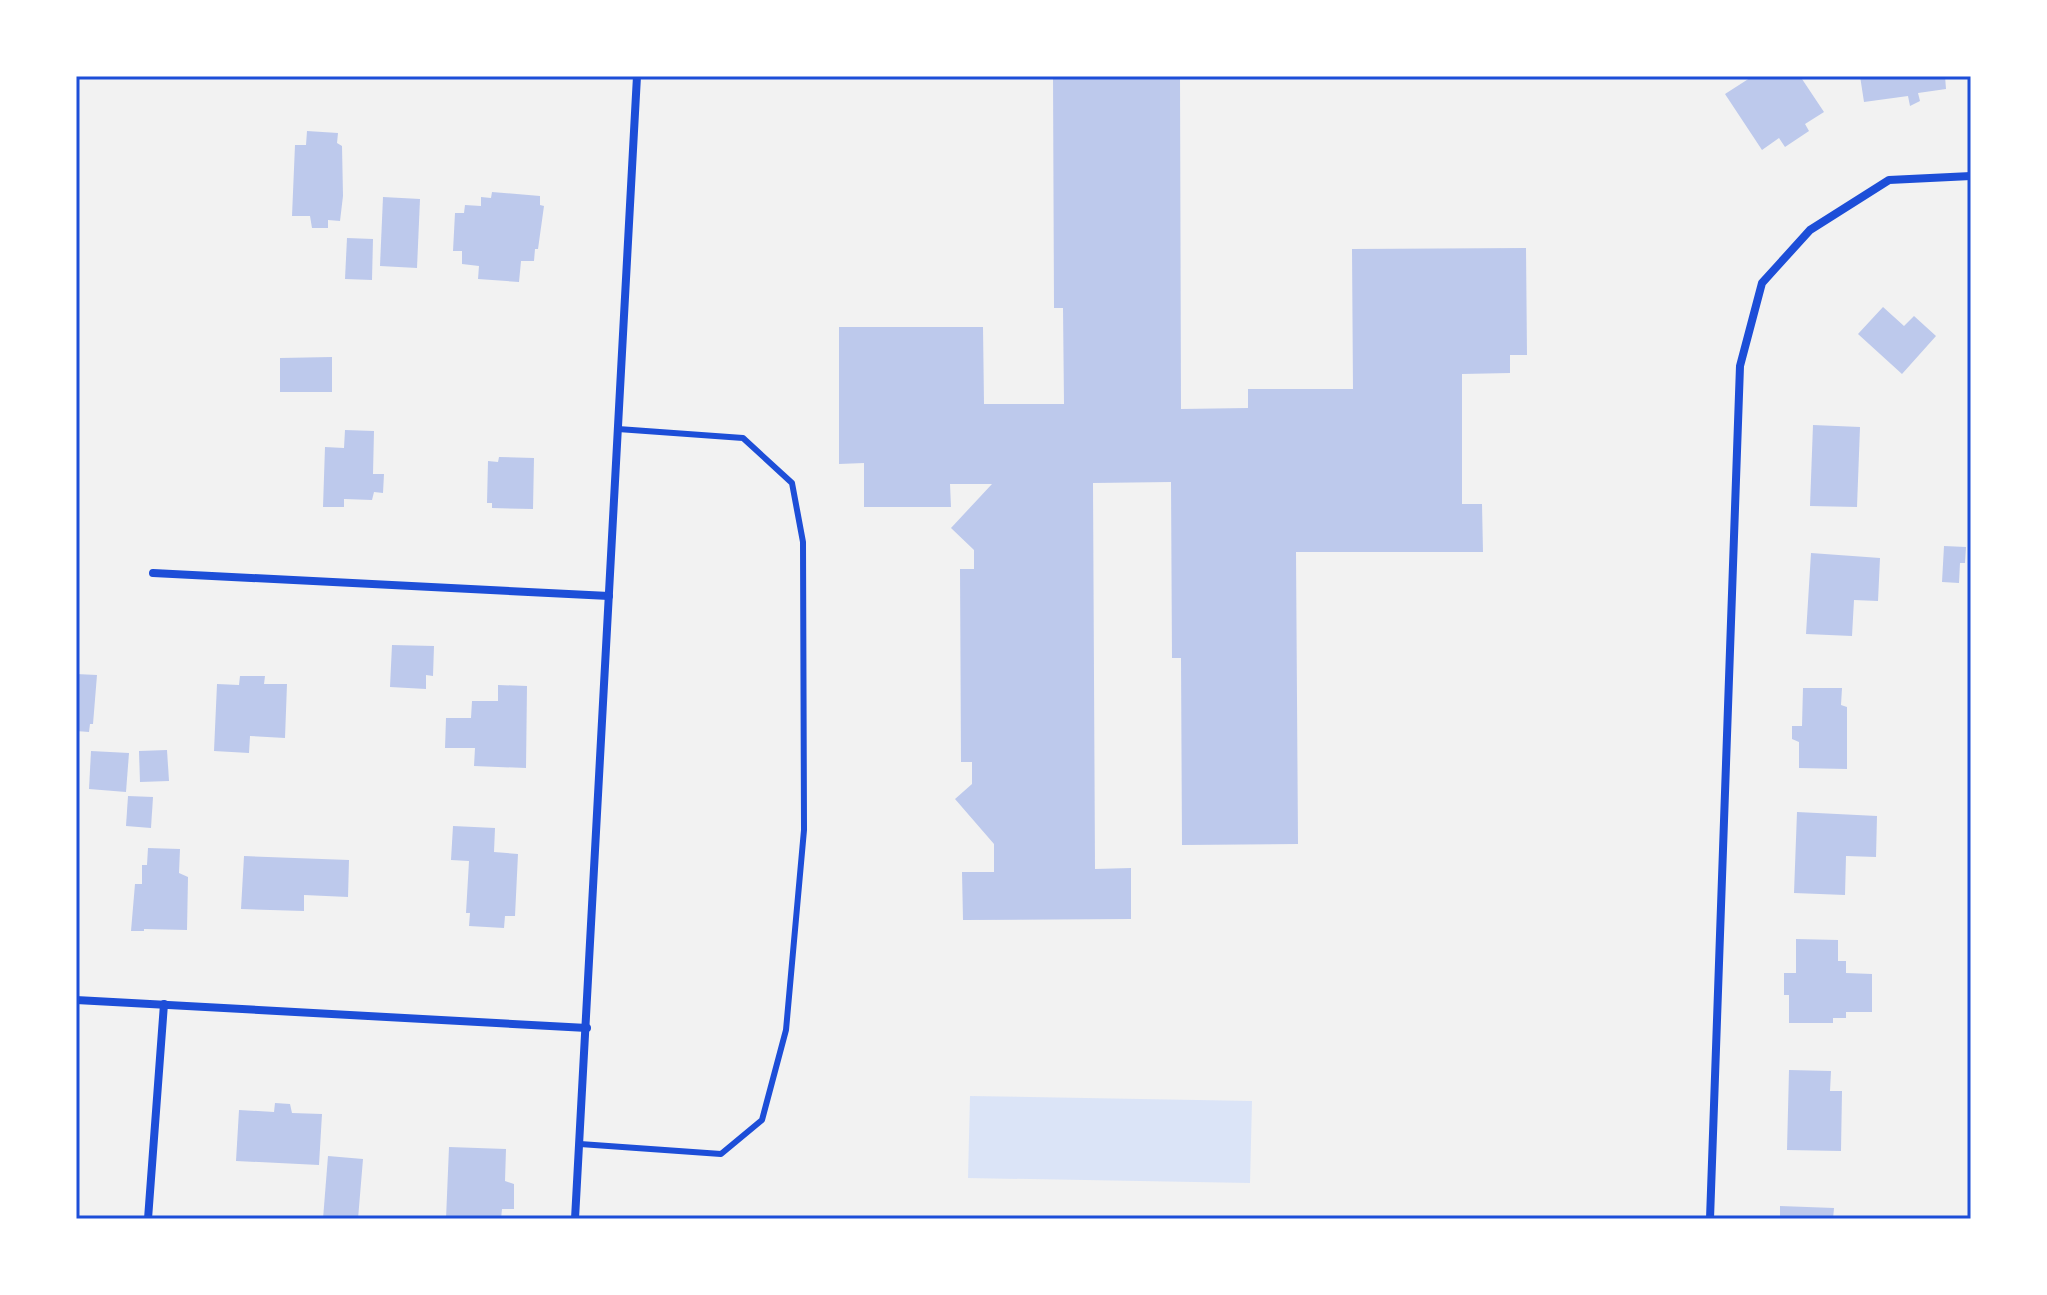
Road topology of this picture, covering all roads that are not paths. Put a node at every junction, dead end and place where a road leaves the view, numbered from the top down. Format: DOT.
graph roads {
  1 [pos="637,76"];
  2 [pos="1971,176"];
  3 [pos="618,429"];
  4 [pos="153,573"];
  5 [pos="609,596"];
  6 [pos="76,1000"];
  7 [pos="164,1004"];
  8 [pos="587,1028"];
  9 [pos="580,1144"];
  10 [pos="148,1219"];
  11 [pos="575,1219"];
  12 [pos="1710,1219"];
  1 -- 3 [label="street"];
  2 -- 12 [label="street"];
  3 -- 5 [label="street"];
  3 -- 9 [label="lane"];
  4 -- 5 [label="street"];
  5 -- 8 [label="street"];
  6 -- 7 [label="street"];
  7 -- 8 [label="street"];
  7 -- 10 [label="street"];
  8 -- 9 [label="street"];
  9 -- 11 [label="street"];
}
